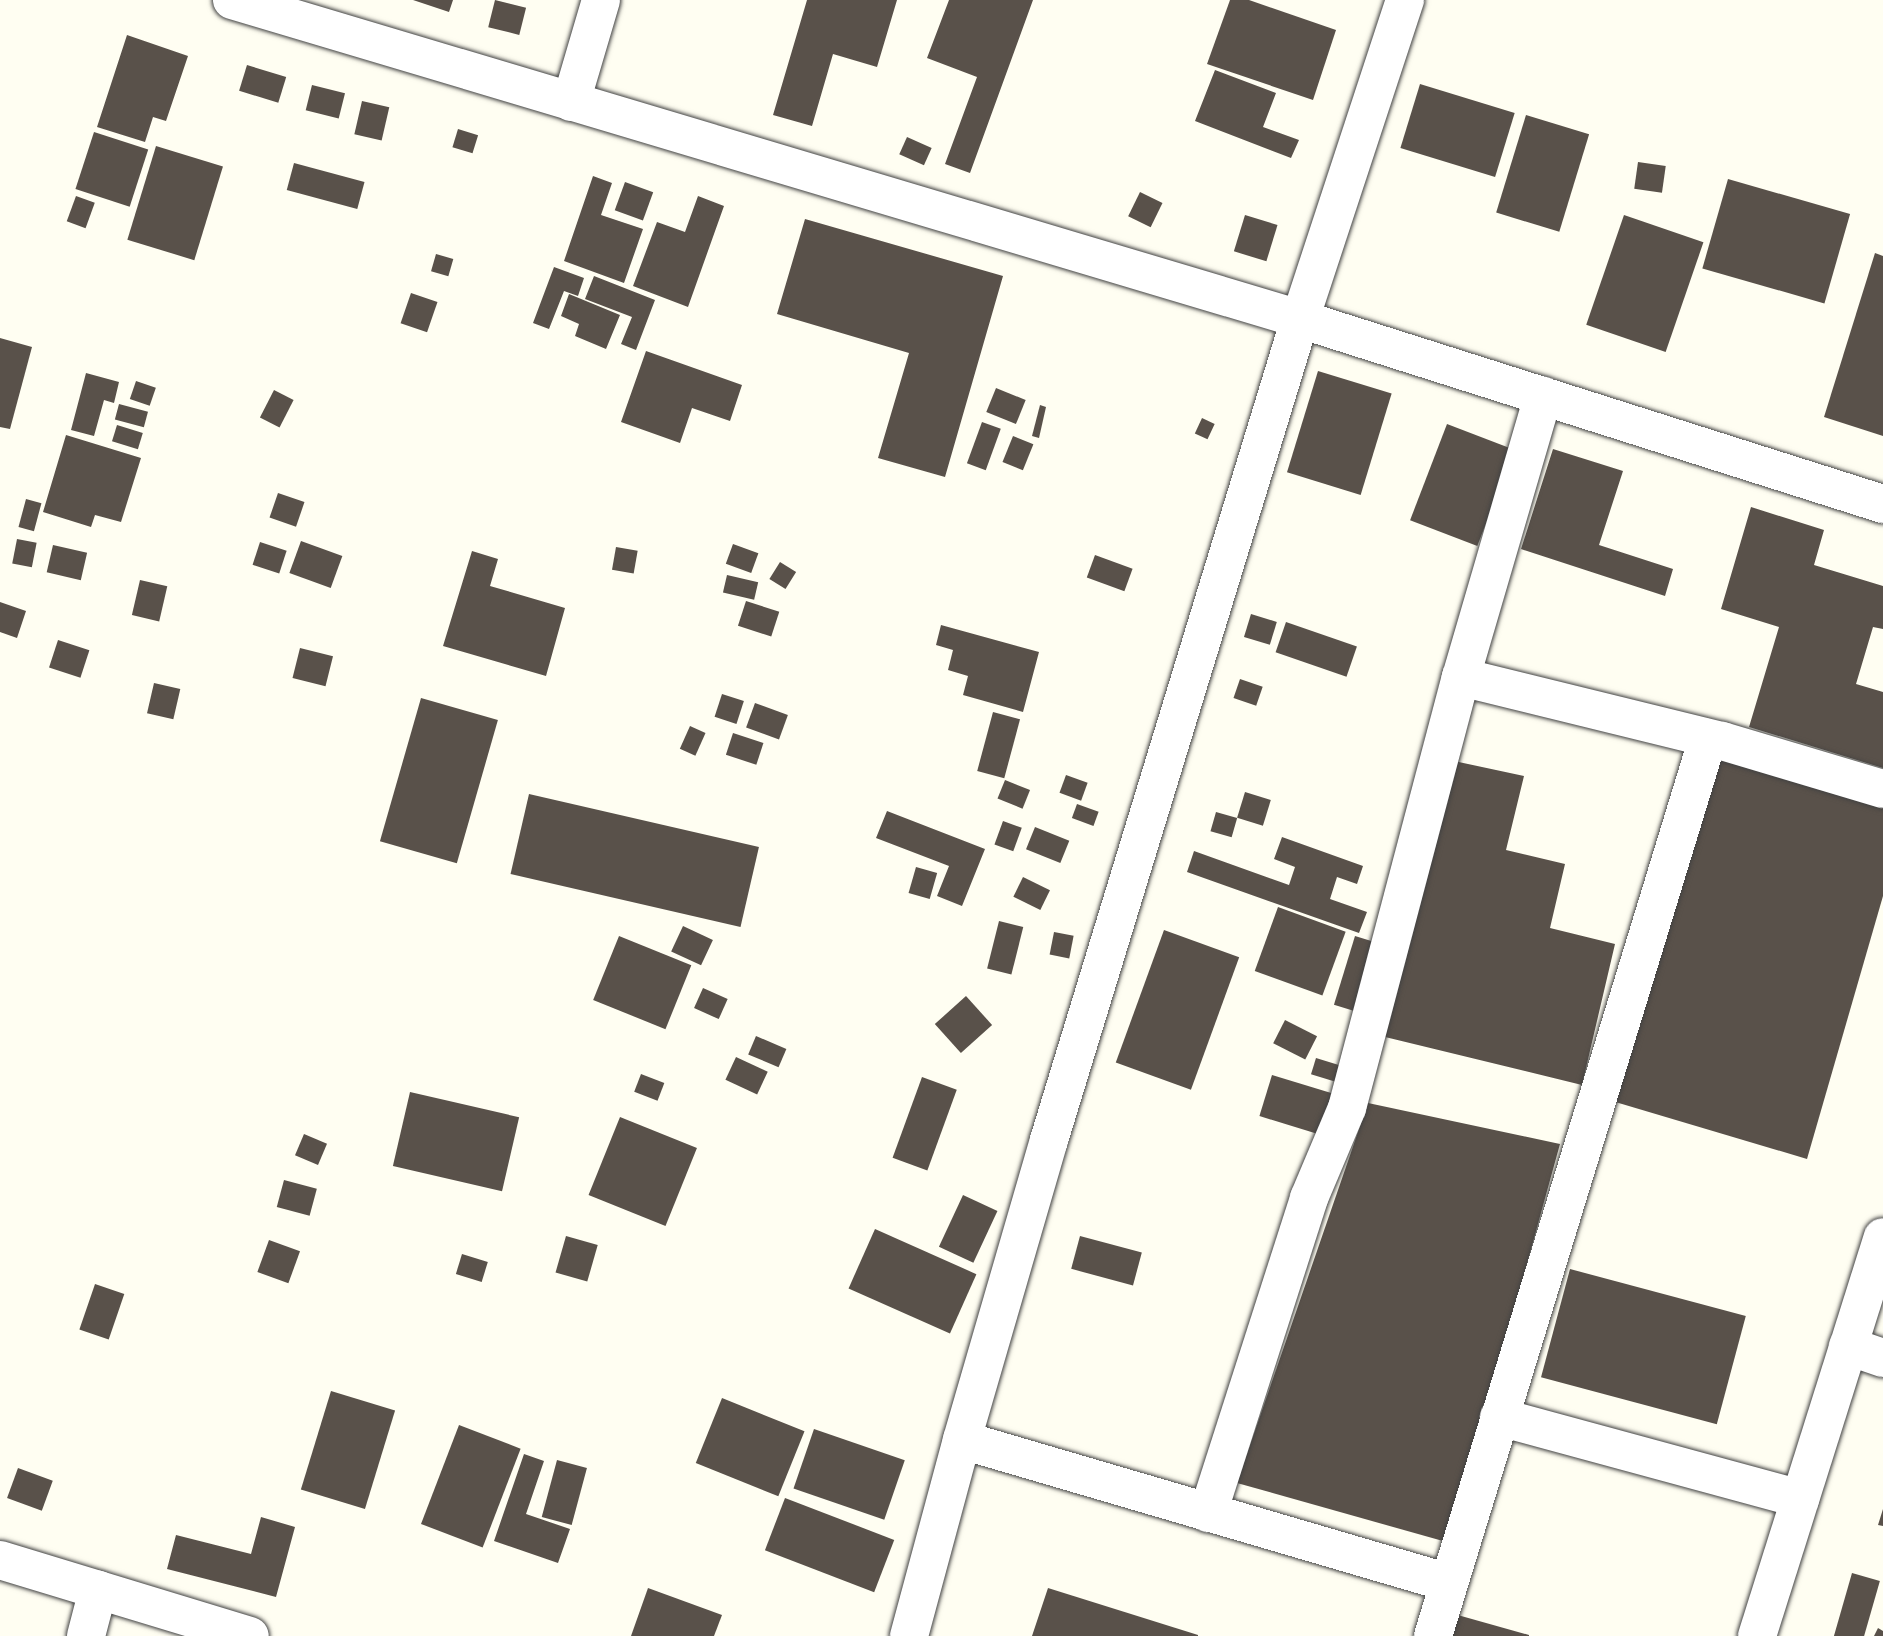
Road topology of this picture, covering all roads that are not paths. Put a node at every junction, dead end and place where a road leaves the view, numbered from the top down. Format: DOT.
graph roads {
  1 [pos="232,0"];
  2 [pos="601,0"];
  3 [pos="1405,0"];
  4 [pos="571,102"];
  5 [pos="1300,319"];
  6 [pos="1543,396"];
  7 [pos="1883,504"];
  8 [pos="1461,677"];
  9 [pos="1708,738"];
  10 [pos="1883,789"];
  11 [pos="1883,1237"];
  12 [pos="1866,1352"];
  13 [pos="1499,1417"];
  14 [pos="962,1440"];
  15 [pos="1800,1499"];
  16 [pos="1208,1513"];
  17 [pos="0,1560"];
  18 [pos="1446,1582"];
  19 [pos="98,1590"];
  20 [pos="86,1636"];
  21 [pos="250,1636"];
  22 [pos="909,1636"];
  23 [pos="1433,1636"];
  24 [pos="1758,1636"];
  1 -- 4 [label="street"];
  2 -- 4 [label="street"];
  3 -- 5 [label="street"];
  4 -- 5 [label="street"];
  5 -- 6 [label="street"];
  5 -- 14 [label="street"];
  6 -- 7 [label="street"];
  6 -- 8 [label="street"];
  8 -- 9 [label="street"];
  8 -- 16 [label="street"];
  9 -- 10 [label="street"];
  9 -- 13 [label="street"];
  11 -- 12 [label="street"];
  12 -- 15 [label="street"];
  13 -- 15 [label="street"];
  13 -- 18 [label="street"];
  14 -- 16 [label="street"];
  14 -- 22 [label="street"];
  15 -- 24 [label="street"];
  16 -- 18 [label="street"];
  17 -- 19 [label="street"];
  18 -- 23 [label="street"];
  19 -- 20 [label="street"];
  19 -- 21 [label="street"];
}
